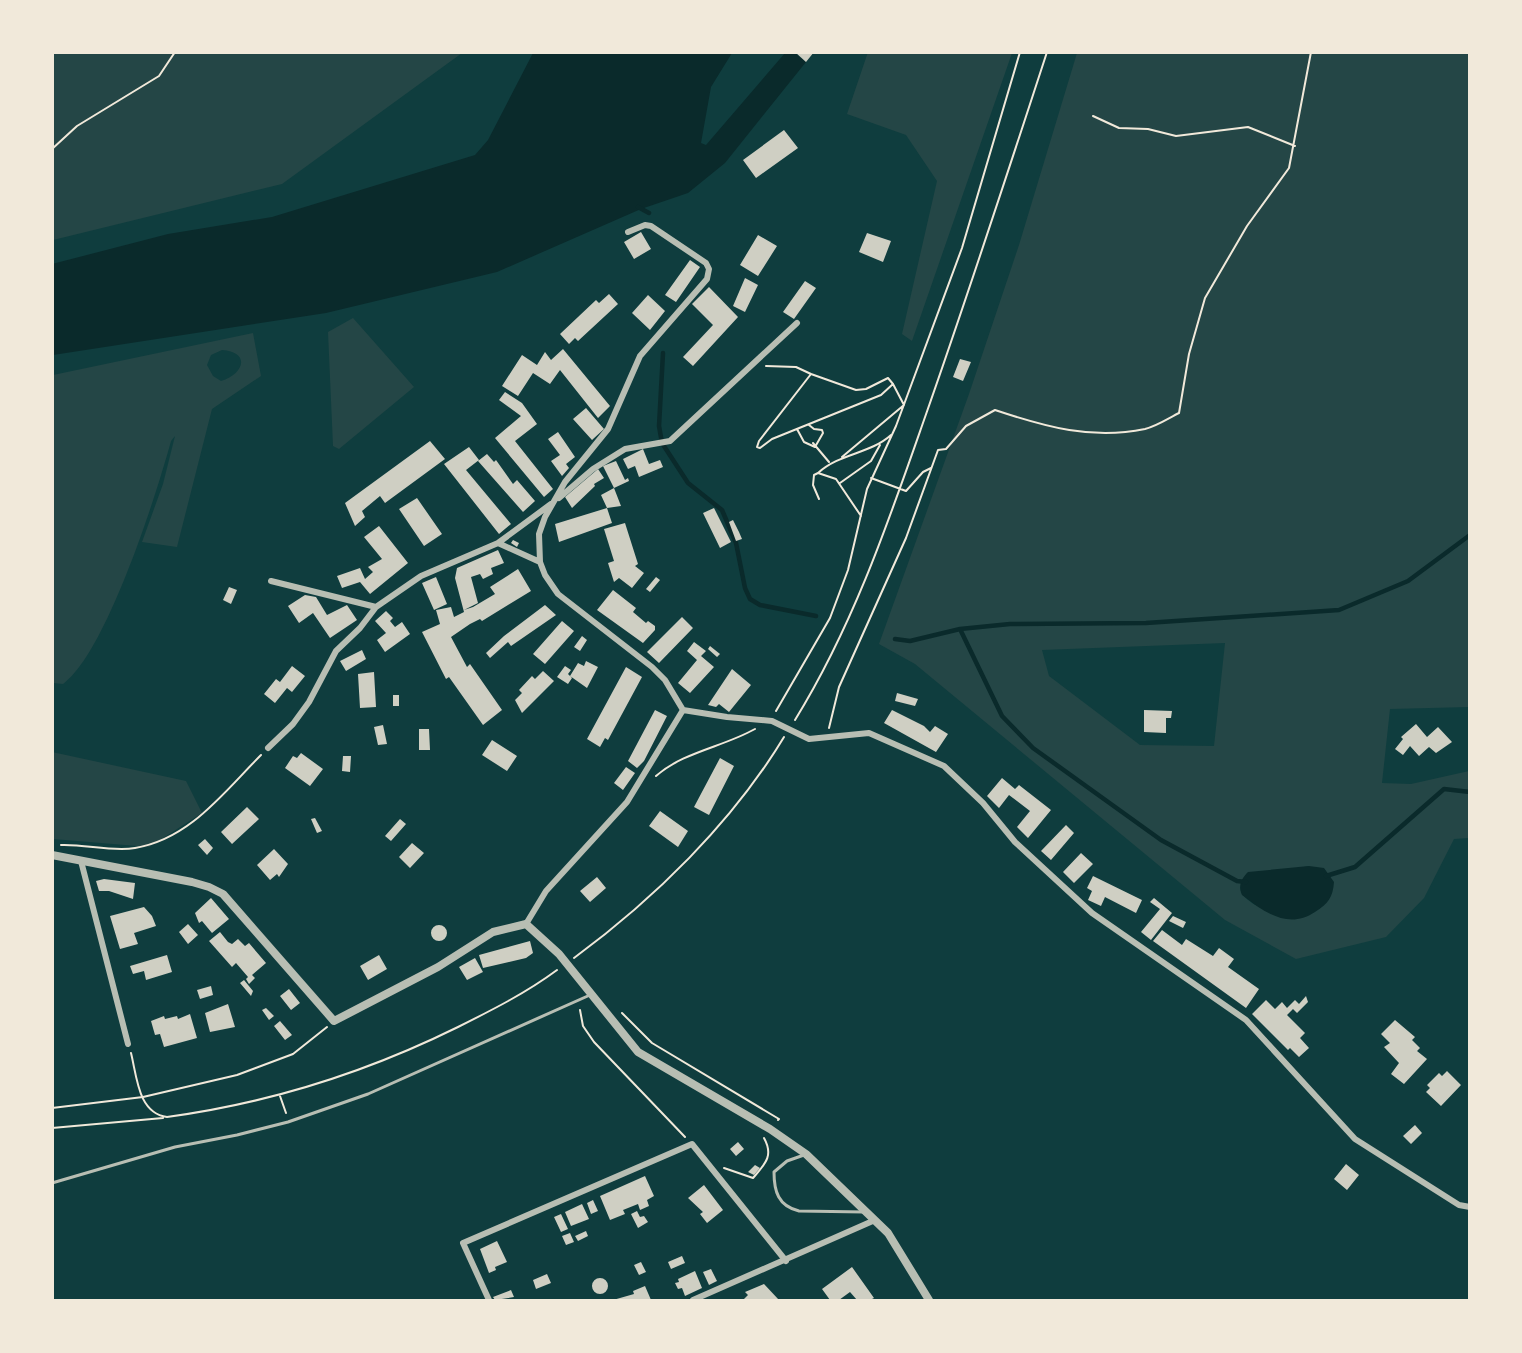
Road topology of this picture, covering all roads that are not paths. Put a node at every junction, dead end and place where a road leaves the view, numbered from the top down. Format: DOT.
graph roads {
  1 [pos="628,232"];
  2 [pos="797,323"];
  3 [pos="555,501"];
  4 [pos="498,543"];
  5 [pos="540,562"];
  6 [pos="271,580"];
  7 [pos="376,607"];
  8 [pos="683,710"];
  9 [pos="267,748"];
  10 [pos="52,855"];
  11 [pos="81,861"];
  12 [pos="526,924"];
  13 [pos="586,997"];
  14 [pos="128,1044"];
  15 [pos="806,1154"];
  16 [pos="52,1183"];
  17 [pos="1470,1207"];
  18 [pos="866,1212"];
  19 [pos="875,1220"];
  20 [pos="786,1261"];
  21 [pos="489,1300"];
  22 [pos="693,1300"];
  23 [pos="929,1300"];
  1 -- 3 [label="street"];
  2 -- 3 [label="street"];
  3 -- 4 [label="street"];
  3 -- 5 [label="street"];
  4 -- 5 [label="street"];
  4 -- 7 [label="street"];
  5 -- 8 [label="street"];
  6 -- 7 [label="street"];
  7 -- 9 [label="street"];
  8 -- 12 [label="street"];
  8 -- 17 [label="street"];
  10 -- 11 [label="street"];
  11 -- 12 [label="street"];
  11 -- 14 [label="street"];
  12 -- 13 [label="street"];
  13 -- 15 [label="street"];
  13 -- 16 [label="lane"];
  15 -- 18 [label="street"];
  15 -- 18 [label="lane"];
  18 -- 19 [label="street"];
  19 -- 20 [label="street"];
  19 -- 23 [label="street"];
  20 -- 21 [label="street"];
  20 -- 22 [label="street"];
}
